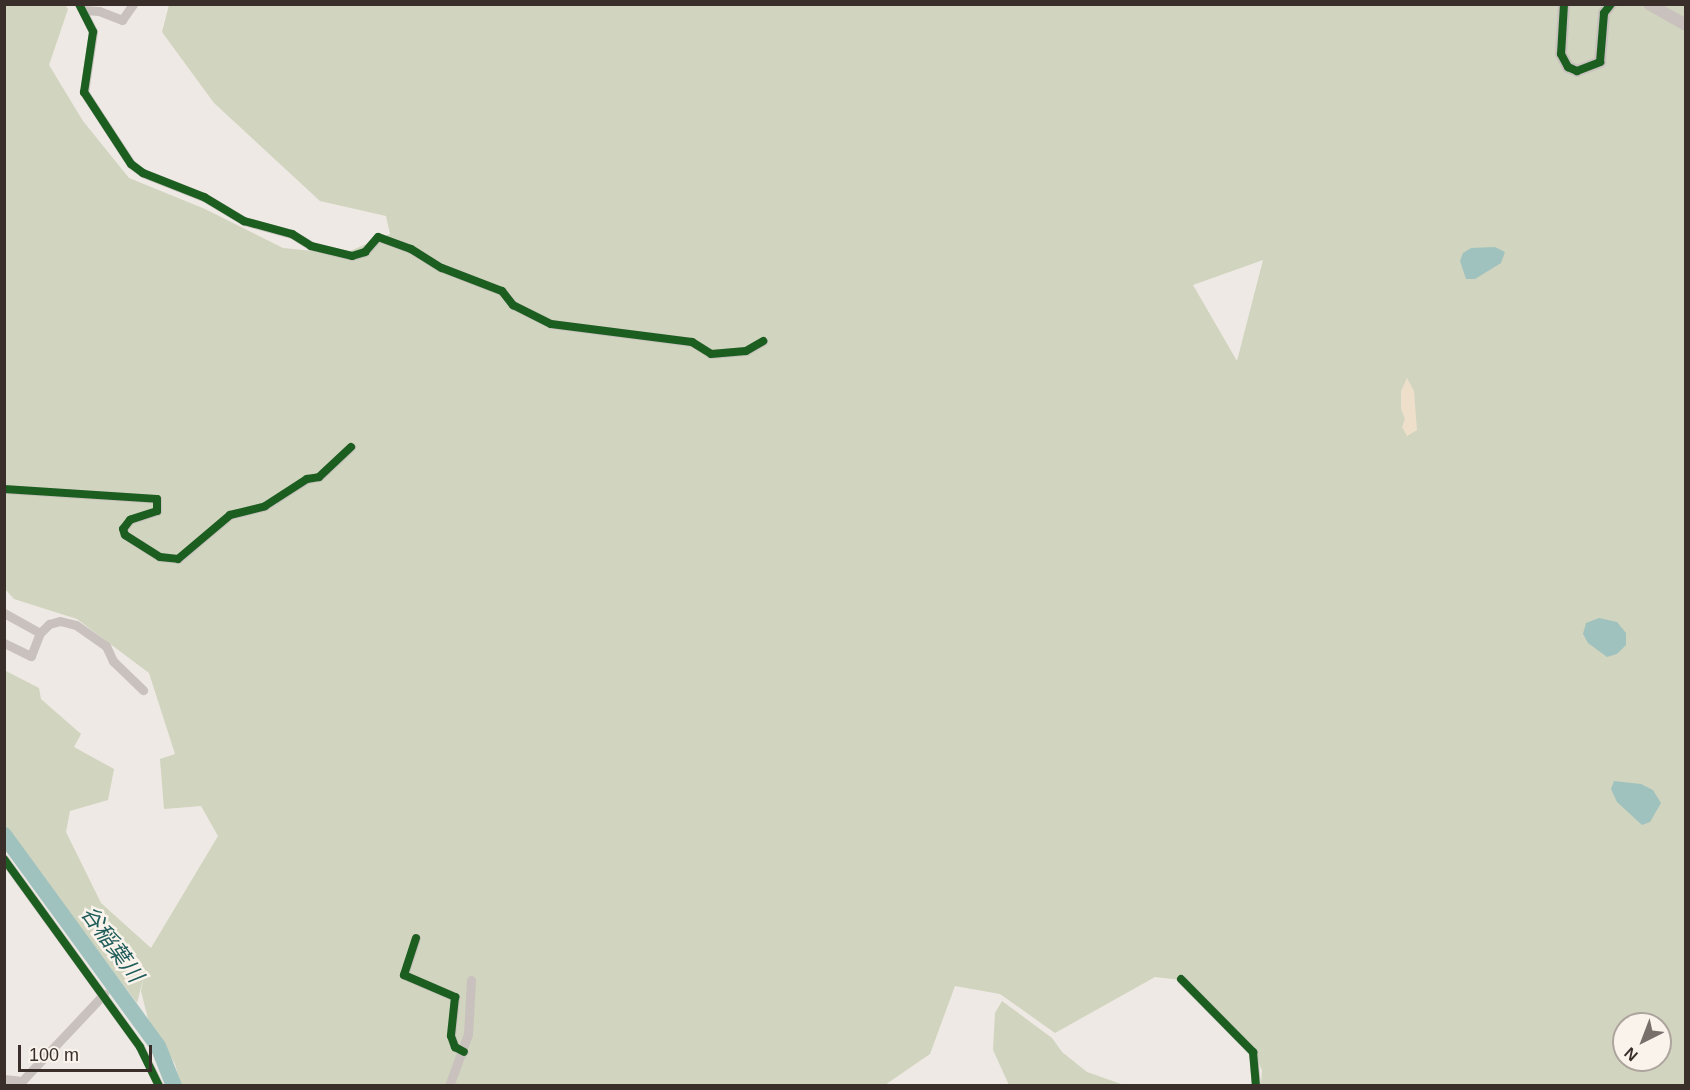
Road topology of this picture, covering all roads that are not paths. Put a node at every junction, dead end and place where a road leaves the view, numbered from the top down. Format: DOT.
graph roads {
  1 [pos="133,4"];
  2 [pos="1564,4"];
  3 [pos="1611,4"];
  4 [pos="1649,4"];
  5 [pos="81,7"];
  6 [pos="1686,25"];
  7 [pos="763,341"];
  8 [pos="351,447"];
  9 [pos="4,489"];
  10 [pos="4,613"];
  11 [pos="40,633"];
  12 [pos="4,643"];
  13 [pos="143,690"];
  14 [pos="4,860"];
  15 [pos="416,938"];
  16 [pos="471,980"];
  17 [pos="1181,980"];
  18 [pos="104,994"];
  19 [pos="464,1052"];
  20 [pos="4,1079"];
  21 [pos="159,1086"];
  22 [pos="449,1086"];
  23 [pos="1256,1086"];
  1 -- 5 [label="street"];
  2 -- 3 [label="street"];
  4 -- 6 [label="street"];
  5 -- 7 [label="street"];
  8 -- 9 [label="street"];
  10 -- 11 [label="street"];
  11 -- 12 [label="street"];
  11 -- 13 [label="street"];
  14 -- 18 [label="street"];
  15 -- 19 [label="street"];
  16 -- 19 [label="street"];
  17 -- 23 [label="street"];
  18 -- 20 [label="street"];
  18 -- 21 [label="street"];
  19 -- 22 [label="street"];
}
